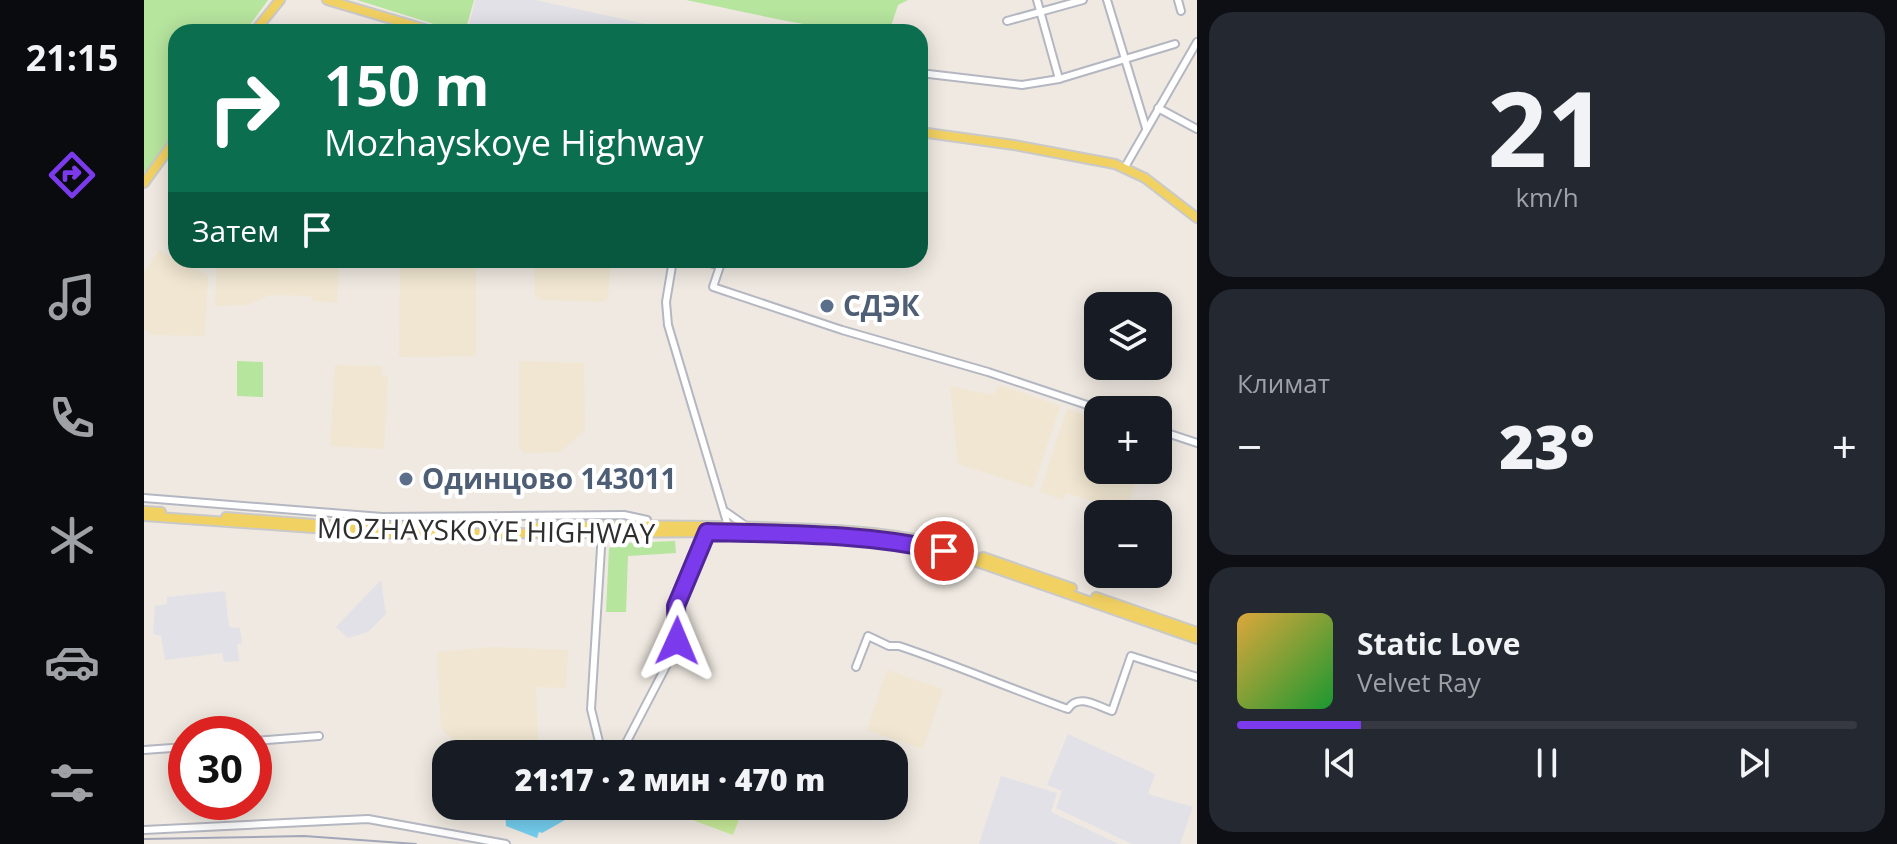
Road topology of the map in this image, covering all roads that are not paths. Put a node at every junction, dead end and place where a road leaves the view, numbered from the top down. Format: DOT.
graph roads {
  1 [pos="280,0"];
  2 [pos="327,0"];
  3 [pos="1037,0"];
  4 [pos="1083,0"];
  5 [pos="1107,0"];
  6 [pos="1178,0"];
  7 [pos="1181,11"];
  8 [pos="1041,13"];
  9 [pos="1007,21"];
  10 [pos="260,24"];
  11 [pos="408,24"];
  12 [pos="1197,42"];
  13 [pos="1175,44"];
  14 [pos="1124,59"];
  15 [pos="928,74"];
  16 [pos="1059,79"];
  17 [pos="1158,108"];
  18 [pos="1146,128"];
  19 [pos="1197,129"];
  20 [pos="928,133"];
  21 [pos="168,150"];
  22 [pos="1125,167"];
  23 [pos="144,183"];
  24 [pos="1197,218"];
  25 [pos="672,268"];
  26 [pos="719,268"];
  27 [pos="1084,404"];
  28 [pos="1172,435"];
  29 [pos="1197,443"];
  30 [pos="144,498"];
  31 [pos="224,504"];
  32 [pos="724,509"];
  33 [pos="144,514"];
  34 [pos="245,519"];
  35 [pos="647,522"];
  36 [pos="748,526"];
  37 [pos="729,529"];
  38 [pos="602,532"];
  39 [pos="707,532"];
  40 [pos="1197,632"];
  41 [pos="1197,639"];
  42 [pos="856,667"];
  43 [pos="1197,677"];
  44 [pos="319,736"];
  45 [pos="272,740"];
  46 [pos="601,740"];
  47 [pos="628,740"];
  48 [pos="168,748"];
  49 [pos="144,750"];
  50 [pos="144,830"];
  51 [pos="506,844"];
  1 -- 10 [label="main road"];
  2 -- 11 [label="main road"];
  3 -- 8 [label="street"];
  4 -- 8 [label="street"];
  5 -- 14 [label="street"];
  6 -- 7 [label="street"];
  8 -- 9 [label="street"];
  8 -- 16 [label="street"];
  12 -- 17 [label="street"];
  13 -- 14 [label="street"];
  14 -- 16 [label="street"];
  14 -- 18 [label="street"];
  15 -- 16 [label="street"];
  17 -- 18 [label="street"];
  17 -- 19 [label="street"];
  18 -- 22 [label="street"];
  20 -- 22 [label="main road"];
  21 -- 23 [label="main road"];
  22 -- 24 [label="main road"];
  25 -- 32 [label="street"];
  26 -- 27 [label="street"];
  28 -- 29 [label="street"];
  30 -- 31 [label="street"];
  31 -- 34 [label="street"];
  31 -- 35 [label="street"];
  32 -- 36 [label="street"];
  32 -- 37 [label="street"];
  33 -- 34 [label="main road, MOZHAYSKOYE HIGHWAY"];
  33 -- 38 [label="main road, MOZHAYSKOYE HIGHWAY"];
  34 -- 35 [label="main road, MOZHAYSKOYE HIGHWAY"];
  35 -- 37 [label="main road, MOZHAYSKOYE HIGHWAY"];
  36 -- 37 [label="main road, MOZHAYSKOYE HIGHWAY"];
  36 -- 40 [label="main road, MOZHAYSKOYE HIGHWAY"];
  37 -- 39 [label="main road, MOZHAYSKOYE HIGHWAY"];
  37 -- 41 [label="main road, MOZHAYSKOYE HIGHWAY"];
  38 -- 39 [label="main road, MOZHAYSKOYE HIGHWAY"];
  38 -- 46 [label="street"];
  39 -- 47 [label="street"];
  42 -- 43 [label="street"];
  44 -- 45 [label="street"];
  48 -- 49 [label="street"];
  50 -- 51 [label="street"];
}
